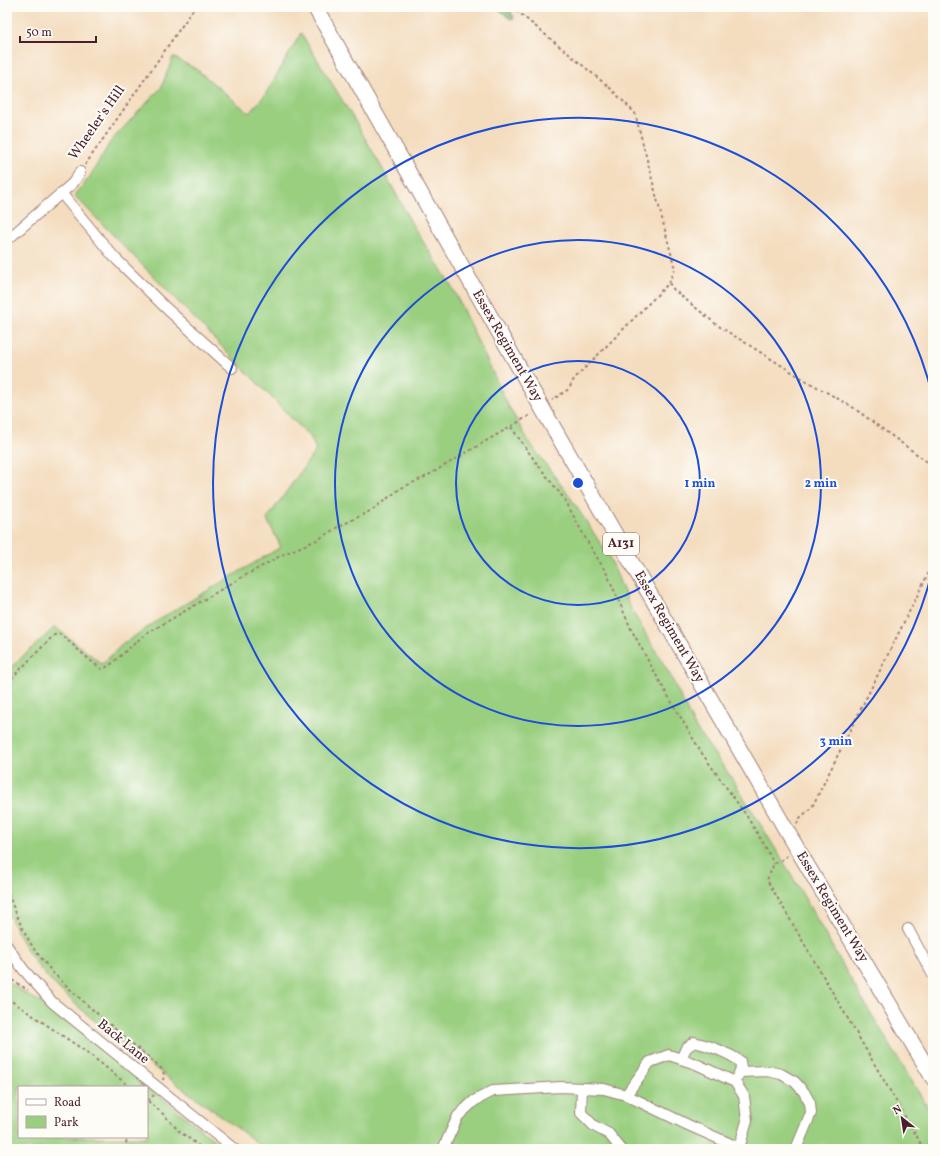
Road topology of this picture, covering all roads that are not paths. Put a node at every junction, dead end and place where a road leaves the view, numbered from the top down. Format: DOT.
graph roads {
  1 [pos="315,7"];
  2 [pos="80,172"];
  3 [pos="61,193"];
  4 [pos="7,240"];
  5 [pos="232,368"];
  6 [pos="908,930"];
  7 [pos="7,946"];
  8 [pos="933,975"];
  9 [pos="681,1059"];
  10 [pos="740,1072"];
  11 [pos="933,1078"];
  12 [pos="735,1082"];
  13 [pos="582,1088"];
  14 [pos="626,1095"];
  15 [pos="740,1148"];
  16 [pos="234,1149"];
  17 [pos="444,1149"];
  18 [pos="621,1149"];
  19 [pos="796,1149"];
  1 -- 11 [label="highway, Essex Regiment Way / A131"];
  2 -- 3 [label="street, Wheeler's Hill"];
  3 -- 4 [label="street, Wheeler's Hill"];
  3 -- 5 [label="street"];
  6 -- 8 [label="street"];
  7 -- 16 [label="street, Back Lane"];
  9 -- 10 [label="street"];
  9 -- 12 [label="street"];
  9 -- 14 [label="street"];
  10 -- 12 [label="street"];
  10 -- 19 [label="street"];
  12 -- 15 [label="street"];
  13 -- 14 [label="street"];
  13 -- 17 [label="street"];
  13 -- 18 [label="street"];
  14 -- 15 [label="street"];
}
